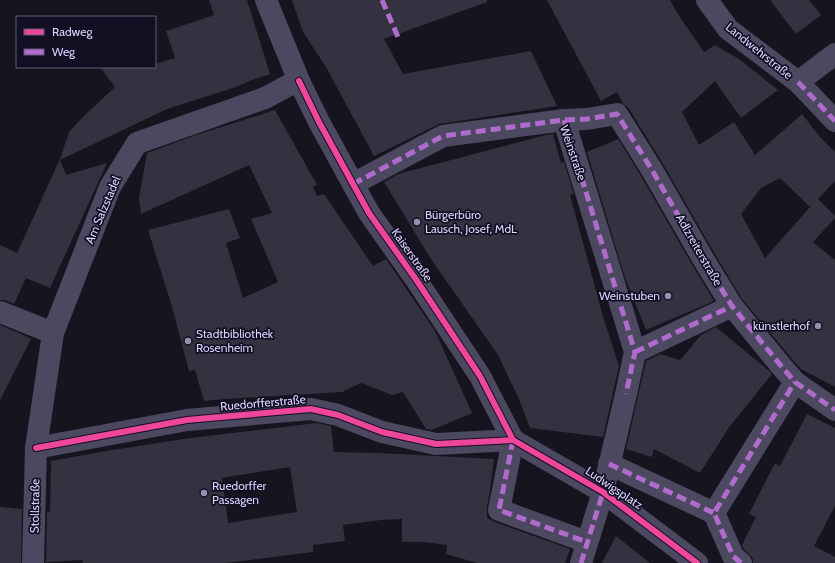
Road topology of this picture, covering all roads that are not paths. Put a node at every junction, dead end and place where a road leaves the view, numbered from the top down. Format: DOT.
graph roads {
  1 [pos="266,0"];
  2 [pos="707,0"];
  3 [pos="835,54"];
  4 [pos="299,81"];
  5 [pos="798,82"];
  6 [pos="564,120"];
  7 [pos="835,121"];
  8 [pos="353,184"];
  9 [pos="732,306"];
  10 [pos="0,312"];
  11 [pos="53,333"];
  12 [pos="635,352"];
  13 [pos="795,382"];
  14 [pos="835,410"];
  15 [pos="513,440"];
  16 [pos="36,448"];
  17 [pos="609,464"];
  18 [pos="603,492"];
  19 [pos="714,513"];
  20 [pos="587,542"];
  21 [pos="34,563"];
  22 [pos="581,563"];
  23 [pos="696,563"];
  24 [pos="741,563"];
  1 -- 4 [label="street, Kaiserstraße"];
  2 -- 5 [label="street, Landwehrstraße"];
  3 -- 5 [label="street"];
  4 -- 8 [label="street, Kaiserstraße"];
  4 -- 11 [label="street, Am Salzstadel"];
  5 -- 7 [label="street, Landwehrstraße"];
  6 -- 8 [label="street, Weinstraße"];
  6 -- 9 [label="street, Adlzreiterstraße"];
  6 -- 12 [label="street, Weinstraße"];
  8 -- 15 [label="street, Kaiserstraße"];
  9 -- 12 [label="street"];
  9 -- 13 [label="street, Adlzreiterstraße"];
  10 -- 11 [label="street"];
  11 -- 16 [label="street, Am Salzstadel"];
  12 -- 17 [label="street, Weinstraße"];
  13 -- 14 [label="street, Adlzreiterstraße"];
  13 -- 19 [label="street"];
  15 -- 16 [label="street, Ruedorfferstraße"];
  15 -- 18 [label="street, Ludwigsplatz"];
  15 -- 20 [label="street"];
  16 -- 21 [label="street, Stollstraße"];
  17 -- 18 [label="street, Weinstraße"];
  17 -- 19 [label="street, Ludwigsplatz"];
  18 -- 20 [label="street, Ludwigsplatz"];
  18 -- 23 [label="street, Ludwigsplatz"];
  19 -- 24 [label="street"];
  20 -- 22 [label="street, Ludwigsplatz"];
}
